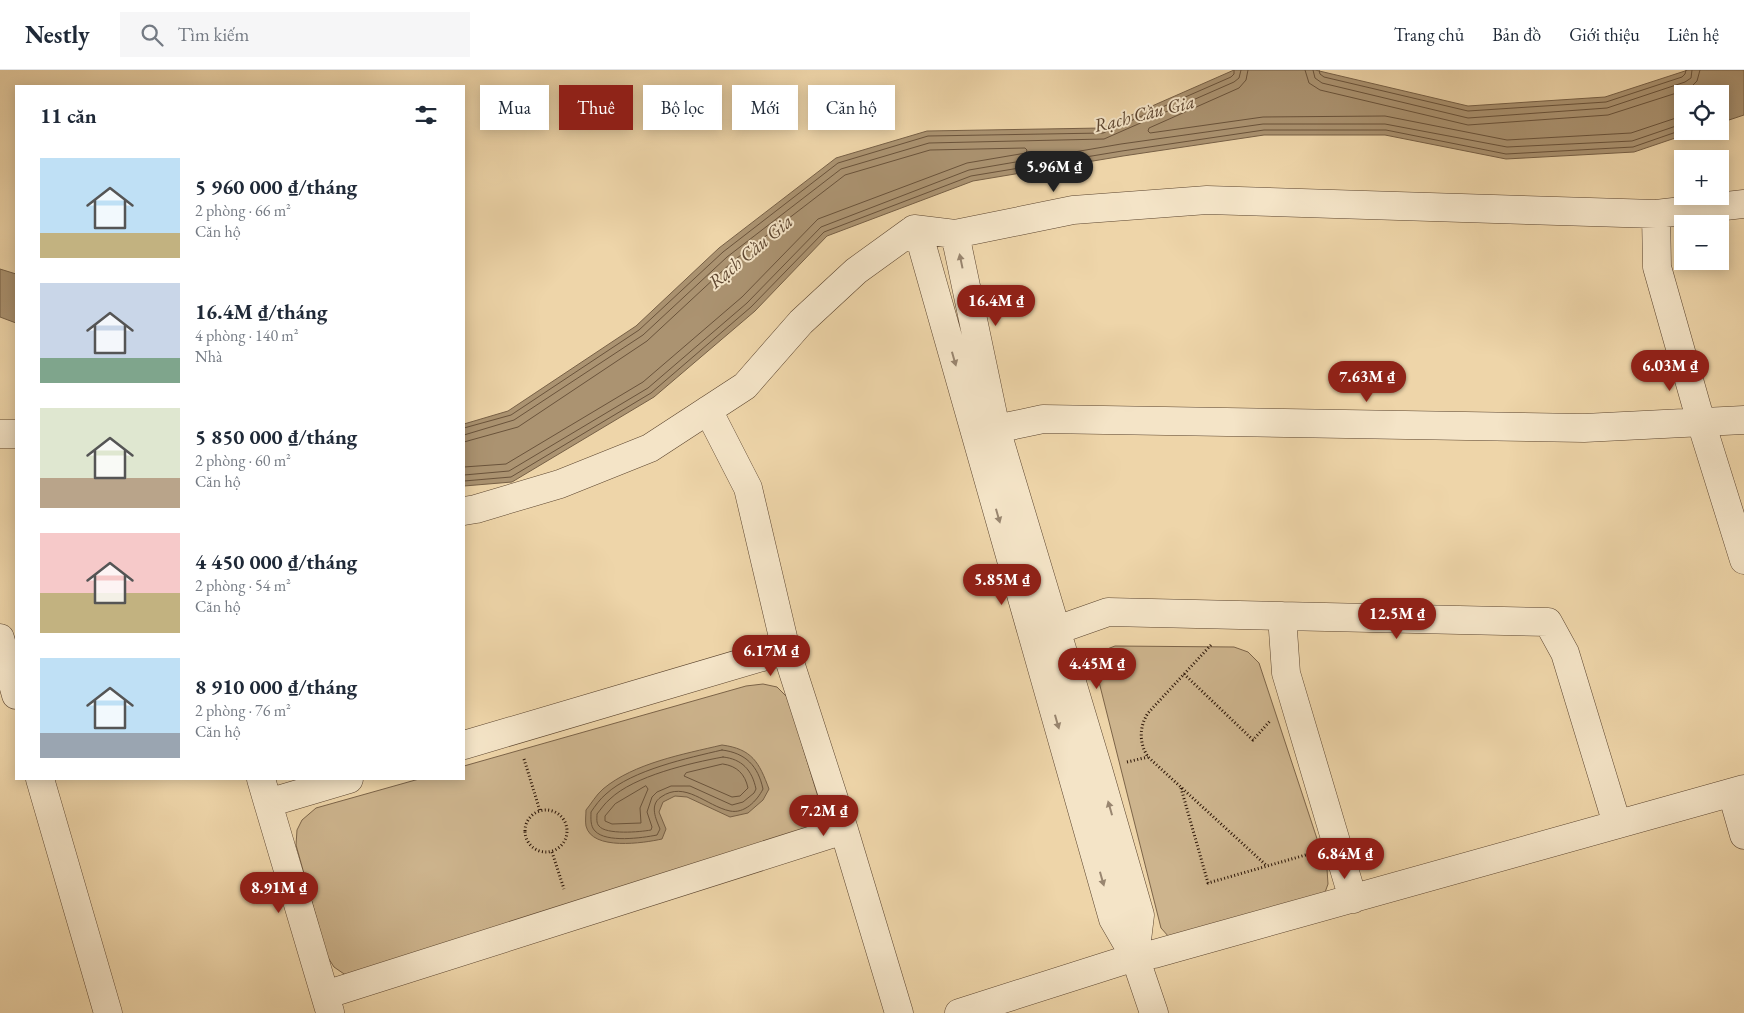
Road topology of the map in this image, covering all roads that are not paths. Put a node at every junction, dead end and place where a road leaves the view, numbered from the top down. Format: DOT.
graph roads {
  1 [pos="1744,204"];
  2 [pos="1656,214"];
  3 [pos="914,230"];
  4 [pos="956,234"];
  5 [pos="708,410"];
  6 [pos="1744,420"];
  7 [pos="1701,422"];
  8 [pos="996,428"];
  9 [pos="0,434"];
  10 [pos="15,434"];
  11 [pos="465,511"];
  12 [pos="1744,560"];
  13 [pos="1282,616"];
  14 [pos="1056,630"];
  15 [pos="0,638"];
  16 [pos="786,650"];
  17 [pos="15,691"];
  18 [pos="465,745"];
  19 [pos="40,780"];
  20 [pos="342,780"];
  21 [pos="265,791"];
  22 [pos="1738,791"];
  23 [pos="1617,824"];
  24 [pos="844,830"];
  25 [pos="1744,835"];
  26 [pos="1353,899"];
  27 [pos="1136,957"];
  28 [pos="328,1004"];
  29 [pos="108,1013"];
  30 [pos="899,1013"];
  31 [pos="959,1013"];
  32 [pos="1154,1013"];
  1 -- 2 [label="street"];
  2 -- 4 [label="street"];
  2 -- 7 [label="street"];
  3 -- 4 [label="street"];
  3 -- 5 [label="street"];
  3 -- 27 [label="street, one-way"];
  8 -- 4 [label="street, one-way"];
  5 -- 11 [label="street"];
  5 -- 16 [label="street"];
  6 -- 7 [label="street"];
  7 -- 8 [label="street"];
  7 -- 12 [label="street"];
  8 -- 14 [label="street"];
  9 -- 10 [label="street"];
  13 -- 14 [label="street"];
  13 -- 23 [label="street"];
  13 -- 26 [label="street"];
  27 -- 14 [label="street, one-way"];
  15 -- 17 [label="street"];
  16 -- 18 [label="street"];
  16 -- 24 [label="street"];
  19 -- 29 [label="street"];
  20 -- 21 [label="street"];
  21 -- 28 [label="street"];
  22 -- 23 [label="street"];
  22 -- 25 [label="street"];
  23 -- 26 [label="street"];
  24 -- 28 [label="street"];
  24 -- 30 [label="street"];
  26 -- 27 [label="street"];
  27 -- 31 [label="street"];
  27 -- 32 [label="street"];
}
